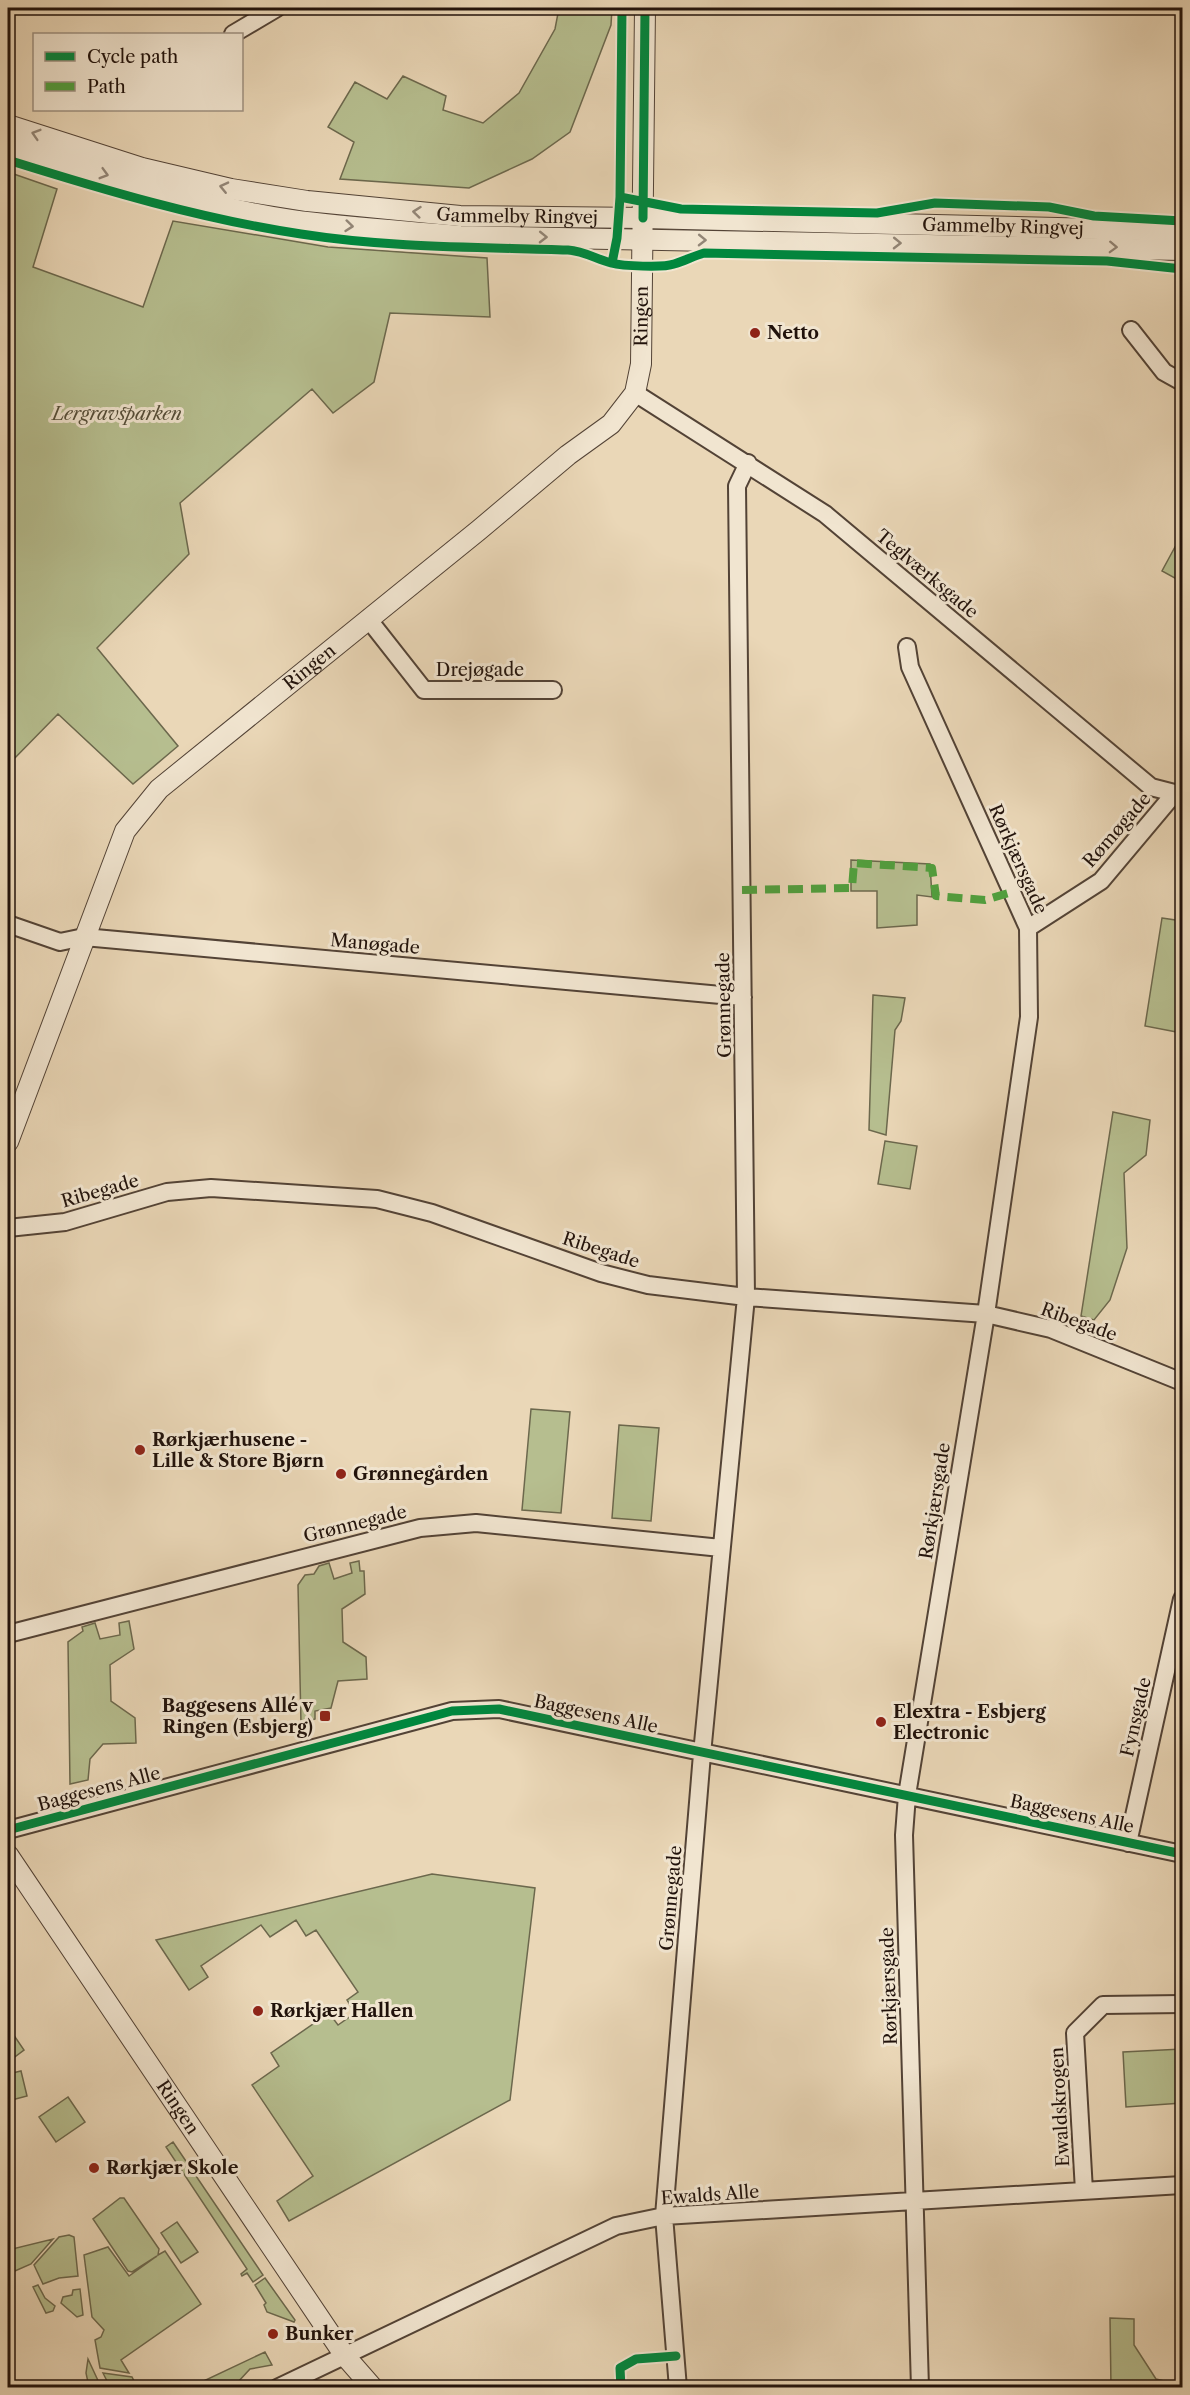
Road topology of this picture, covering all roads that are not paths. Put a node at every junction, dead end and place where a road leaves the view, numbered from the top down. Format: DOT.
graph roads {
  1 [pos="277,8"];
  2 [pos="645,8"];
  3 [pos="235,33"];
  4 [pos="8,125"];
  5 [pos="8,146"];
  6 [pos="644,218"];
  7 [pos="1182,231"];
  8 [pos="644,238"];
  9 [pos="1182,250"];
  10 [pos="1131,330"];
  11 [pos="1182,382"];
  12 [pos="634,393"];
  13 [pos="747,463"];
  14 [pos="369,620"];
  15 [pos="907,647"];
  16 [pos="553,690"];
  17 [pos="1178,795"];
  18 [pos="8,924"];
  19 [pos="1028,928"];
  20 [pos="84,937"];
  21 [pos="743,997"];
  22 [pos="8,1142"];
  23 [pos="8,1228"];
  24 [pos="746,1297"];
  25 [pos="986,1314"];
  26 [pos="1182,1382"];
  27 [pos="721,1548"];
  28 [pos="1182,1599"];
  29 [pos="8,1634"];
  30 [pos="702,1754"];
  31 [pos="908,1795"];
  32 [pos="8,1830"];
  33 [pos="1128,1843"];
  34 [pos="1182,1854"];
  35 [pos="8,1855"];
  36 [pos="1182,2004"];
  37 [pos="1182,2185"];
  38 [pos="1084,2191"];
  39 [pos="915,2200"];
  40 [pos="664,2216"];
  41 [pos="345,2356"];
  42 [pos="277,2388"];
  43 [pos="373,2388"];
  44 [pos="678,2388"];
  45 [pos="920,2388"];
  1 -- 3 [label="street"];
  2 -- 6 [label="street, Ringen"];
  6 -- 4 [label="street, Gammelby Ringvej, one-way"];
  5 -- 8 [label="street, Gammelby Ringvej, one-way"];
  6 -- 7 [label="street, Gammelby Ringvej"];
  6 -- 8 [label="street, Ringen"];
  8 -- 9 [label="street, Gammelby Ringvej, one-way"];
  8 -- 12 [label="street, Ringen"];
  10 -- 11 [label="street"];
  12 -- 13 [label="street, Teglværksgade"];
  12 -- 14 [label="street, Ringen"];
  13 -- 17 [label="street, Teglværksgade"];
  13 -- 21 [label="street, Grønnegade"];
  14 -- 16 [label="street, Drejøgade"];
  14 -- 20 [label="street, Ringen"];
  15 -- 19 [label="street, Rørkjærsgade"];
  17 -- 19 [label="street, Rømøgade"];
  18 -- 20 [label="street, Manøgade"];
  19 -- 25 [label="street, Rørkjærsgade"];
  20 -- 21 [label="street, Manøgade"];
  20 -- 22 [label="street, Ringen"];
  21 -- 24 [label="street, Grønnegade"];
  23 -- 24 [label="street, Ribegade"];
  24 -- 25 [label="street, Ribegade"];
  24 -- 27 [label="street, Grønnegade"];
  25 -- 26 [label="street, Ribegade"];
  25 -- 31 [label="street, Rørkjærsgade"];
  27 -- 29 [label="street, Grønnegade"];
  27 -- 30 [label="street, Grønnegade"];
  28 -- 33 [label="street, Fynsgade"];
  30 -- 31 [label="street, Baggesens Alle"];
  30 -- 32 [label="street, Baggesens Alle"];
  30 -- 40 [label="street, Grønnegade"];
  31 -- 33 [label="street, Baggesens Alle"];
  31 -- 39 [label="street, Rørkjærsgade"];
  33 -- 34 [label="street, Baggesens Alle"];
  35 -- 41 [label="street, Ringen"];
  36 -- 38 [label="street, Ewaldskrogen"];
  37 -- 38 [label="street, Ewalds Alle"];
  38 -- 39 [label="street, Ewalds Alle"];
  39 -- 40 [label="street, Ewalds Alle"];
  39 -- 45 [label="street, Rørkjærsgade"];
  40 -- 41 [label="street, Ewalds Alle"];
  40 -- 44 [label="street, Grønnegade"];
  41 -- 42 [label="street, Ewalds Alle"];
  41 -- 43 [label="street, Ringen"];
}
